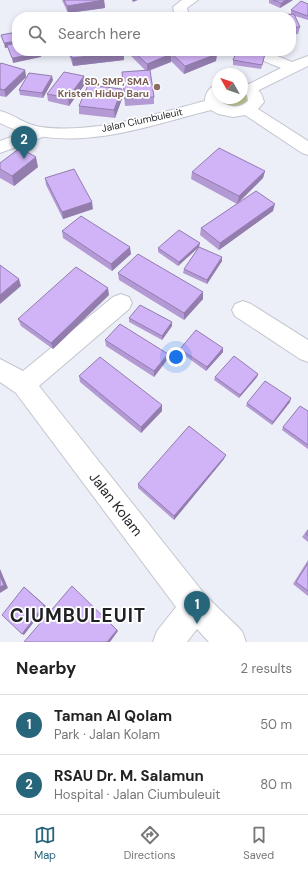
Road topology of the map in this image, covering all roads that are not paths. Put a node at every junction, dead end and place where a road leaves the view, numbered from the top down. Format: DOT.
graph roads {
  1 [pos="191,0"];
  2 [pos="181,12"];
  3 [pos="264,56"];
  4 [pos="308,60"];
  5 [pos="294,68"];
  6 [pos="248,87"];
  7 [pos="248,89"];
  8 [pos="212,97"];
  9 [pos="217,104"];
  10 [pos="248,110"];
  11 [pos="0,116"];
  12 [pos="38,132"];
  13 [pos="0,146"];
  14 [pos="308,149"];
  15 [pos="121,303"];
  16 [pos="243,310"];
  17 [pos="308,352"];
  18 [pos="0,369"];
  19 [pos="24,385"];
  20 [pos="195,607"];
  21 [pos="168,642"];
  22 [pos="231,642"];
  1 -- 2 [label="street"];
  3 -- 5 [label="street"];
  4 -- 5 [label="street"];
  5 -- 6 [label="street"];
  7 -- 10 [label="street"];
  8 -- 12 [label="street, Jalan Ciumbuleuit"];
  9 -- 10 [label="street, Jalan Ciumbuleuit"];
  10 -- 14 [label="street"];
  11 -- 12 [label="street, Jalan Ciumbuleuit"];
  12 -- 13 [label="street"];
  15 -- 19 [label="street"];
  16 -- 17 [label="street"];
  18 -- 19 [label="street, Jalan Kolam"];
  19 -- 20 [label="street, Jalan Kolam"];
  20 -- 21 [label="street"];
  20 -- 22 [label="street, Jalan Kolam"];
}
